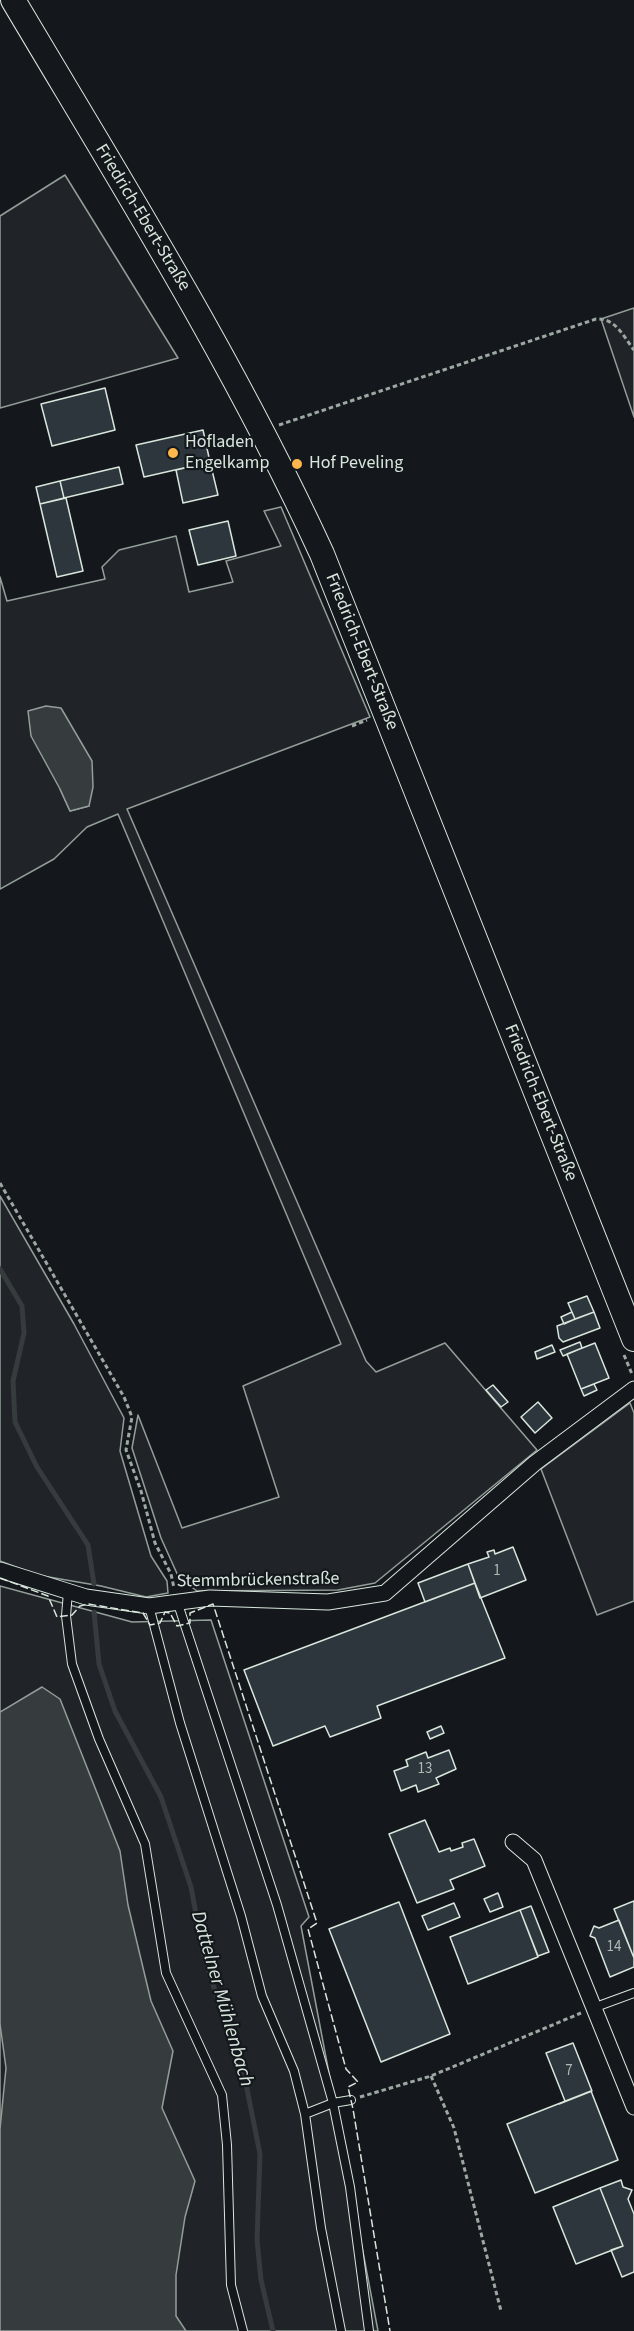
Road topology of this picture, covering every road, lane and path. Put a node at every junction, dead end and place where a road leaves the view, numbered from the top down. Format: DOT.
graph roads {
  1 [pos="13,0"];
  2 [pos="634,351"];
  3 [pos="263,430"];
  4 [pos="0,1183"];
  5 [pos="634,1339"];
  6 [pos="633,1394"];
  7 [pos="0,1570"];
  8 [pos="68,1592"];
  9 [pos="177,1601"];
  10 [pos="148,1606"];
  11 [pos="513,1842"];
  12 [pos="634,1992"];
  13 [pos="593,2008"];
  14 [pos="431,2076"];
  15 [pos="351,2100"];
  16 [pos="333,2103"];
  17 [pos="634,2107"];
  18 [pos="305,2114"];
  19 [pos="501,2311"];
  20 [pos="243,2331"];
  21 [pos="340,2331"];
  22 [pos="369,2331"];
  1 -- 3 [label="main road, Friedrich-Ebert-Straße"];
  2 -- 3 [label="path"];
  3 -- 5 [label="main road, Friedrich-Ebert-Straße"];
  4 -- 9 [label="path"];
  6 -- 9 [label="street, Stemmbrückenstraße"];
  7 -- 8 [label="street, Stemmbrückenstraße"];
  8 -- 10 [label="street, Stemmbrückenstraße"];
  8 -- 20 [label="lane"];
  9 -- 10 [label="street, Stemmbrückenstraße"];
  9 -- 16 [label="lane"];
  10 -- 18 [label="lane"];
  11 -- 13 [label="street"];
  12 -- 13 [label="lane"];
  13 -- 14 [label="path"];
  13 -- 17 [label="street"];
  14 -- 15 [label="path"];
  14 -- 19 [label="path"];
  15 -- 16 [label="lane"];
  16 -- 18 [label="lane"];
  16 -- 22 [label="lane"];
  18 -- 21 [label="lane"];
}
